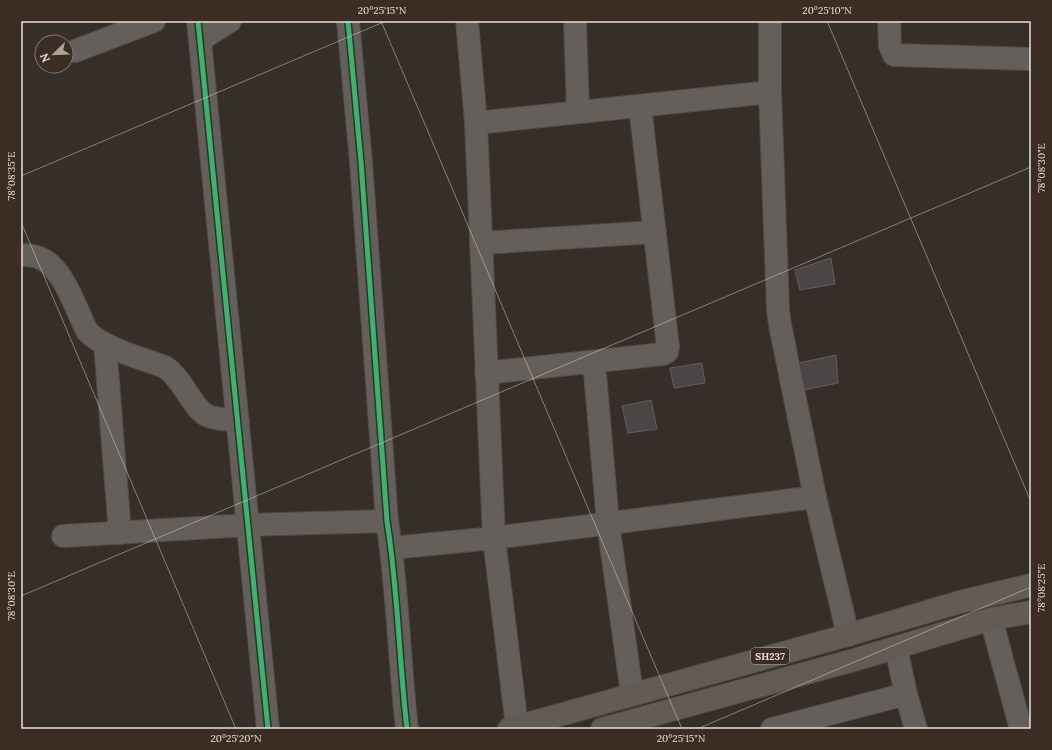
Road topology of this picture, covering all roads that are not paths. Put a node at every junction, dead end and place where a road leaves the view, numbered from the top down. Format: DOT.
graph roads {
  1 [pos="154,21"];
  2 [pos="230,21"];
  3 [pos="348,21"];
  4 [pos="467,21"];
  5 [pos="575,21"];
  6 [pos="770,21"];
  7 [pos="889,21"];
  8 [pos="199,30"];
  9 [pos="75,51"];
  10 [pos="1031,59"];
  11 [pos="770,92"];
  12 [pos="640,106"];
  13 [pos="578,112"];
  14 [pos="476,123"];
  15 [pos="656,232"];
  16 [pos="481,243"];
  17 [pos="21,255"];
  18 [pos="104,344"];
  19 [pos="594,362"];
  20 [pos="486,373"];
  21 [pos="238,420"];
  22 [pos="815,496"];
  23 [pos="387,521"];
  24 [pos="608,523"];
  25 [pos="248,525"];
  26 [pos="120,533"];
  27 [pos="63,536"];
  28 [pos="494,538"];
  29 [pos="391,548"];
  30 [pos="1031,585"];
  31 [pos="1031,612"];
  32 [pos="991,619"];
  33 [pos="848,635"];
  34 [pos="896,648"];
  35 [pos="632,694"];
  36 [pos="906,694"];
  37 [pos="513,728"];
  38 [pos="268,729"];
  39 [pos="407,729"];
  40 [pos="602,729"];
  41 [pos="772,729"];
  42 [pos="916,729"];
  43 [pos="1021,729"];
  1 -- 9 [label="street"];
  2 -- 8 [label="street"];
  3 -- 23 [label="street"];
  4 -- 14 [label="street"];
  5 -- 13 [label="street"];
  6 -- 11 [label="street"];
  7 -- 10 [label="street"];
  8 -- 21 [label="street"];
  11 -- 12 [label="street"];
  11 -- 22 [label="street"];
  12 -- 13 [label="street"];
  12 -- 15 [label="street"];
  13 -- 14 [label="street"];
  14 -- 16 [label="street"];
  15 -- 16 [label="street"];
  15 -- 19 [label="street"];
  16 -- 20 [label="street"];
  17 -- 18 [label="street"];
  18 -- 21 [label="street"];
  18 -- 26 [label="street"];
  19 -- 20 [label="street"];
  19 -- 24 [label="street"];
  20 -- 28 [label="street"];
  21 -- 25 [label="street"];
  22 -- 24 [label="street"];
  22 -- 33 [label="street"];
  23 -- 25 [label="street"];
  23 -- 29 [label="street"];
  24 -- 28 [label="street"];
  24 -- 35 [label="street"];
  25 -- 26 [label="street"];
  25 -- 38 [label="street"];
  26 -- 27 [label="street"];
  28 -- 29 [label="street"];
  28 -- 37 [label="street"];
  29 -- 39 [label="street"];
  30 -- 33 [label="main road, SH237"];
  31 -- 32 [label="main road, SH237"];
  32 -- 34 [label="main road, SH237"];
  32 -- 43 [label="street"];
  33 -- 35 [label="main road, SH237"];
  34 -- 36 [label="street"];
  34 -- 40 [label="main road, SH237"];
  35 -- 37 [label="main road, SH237"];
  36 -- 41 [label="street"];
  36 -- 42 [label="street"];
}
